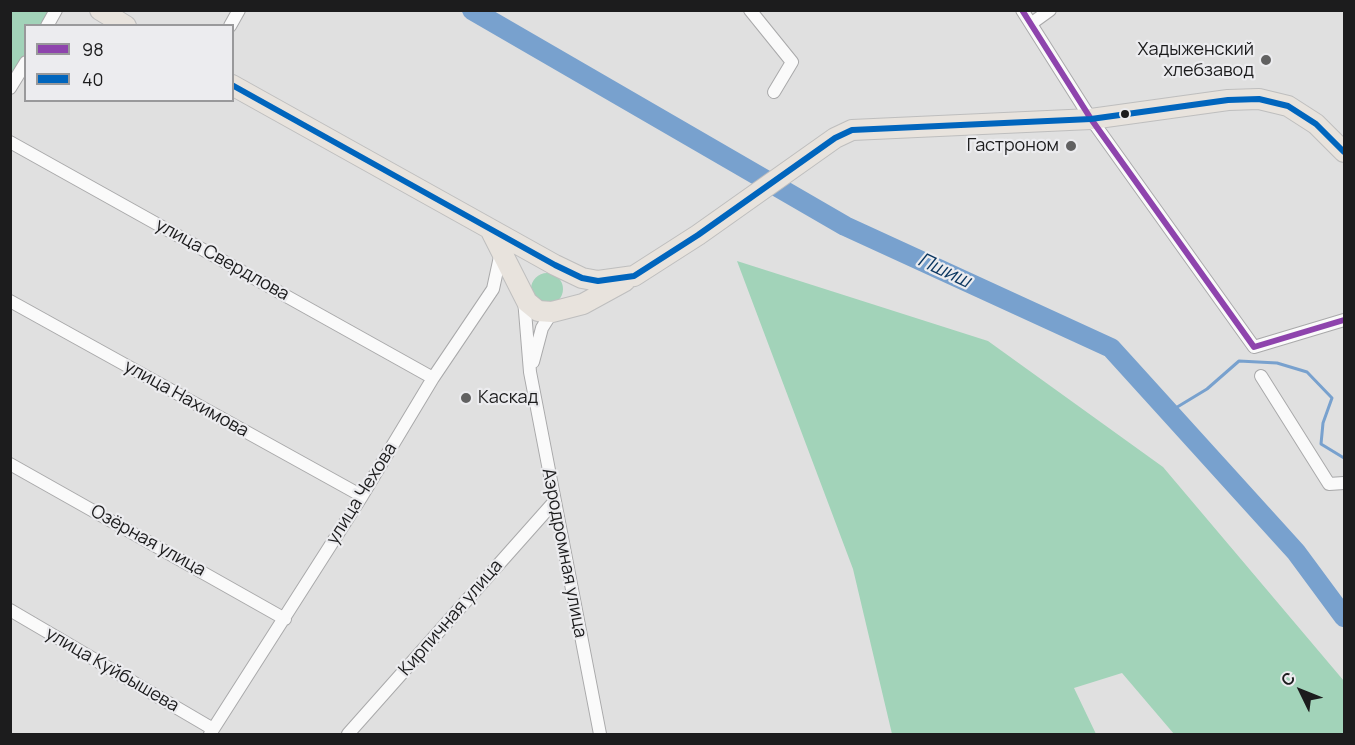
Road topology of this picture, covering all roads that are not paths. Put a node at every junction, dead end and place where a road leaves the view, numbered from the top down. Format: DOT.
graph roads {
  1 [pos="56,10"];
  2 [pos="100,10"];
  3 [pos="239,10"];
  4 [pos="750,10"];
  5 [pos="1022,10"];
  6 [pos="1050,10"];
  7 [pos="1032,23"];
  8 [pos="48,24"];
  9 [pos="123,24"];
  10 [pos="231,24"];
  11 [pos="24,65"];
  12 [pos="234,86"];
  13 [pos="10,88"];
  14 [pos="774,92"];
  15 [pos="1091,119"];
  16 [pos="10,142"];
  17 [pos="1344,152"];
  18 [pos="489,227"];
  19 [pos="501,248"];
  20 [pos="558,267"];
  21 [pos="634,276"];
  22 [pos="524,296"];
  23 [pos="10,301"];
  24 [pos="552,312"];
  25 [pos="1344,320"];
  26 [pos="530,372"];
  27 [pos="1261,376"];
  28 [pos="433,378"];
  29 [pos="10,464"];
  30 [pos="1344,483"];
  31 [pos="362,496"];
  32 [pos="554,502"];
  33 [pos="10,610"];
  34 [pos="285,619"];
  35 [pos="212,732"];
  36 [pos="348,735"];
  37 [pos="600,735"];
  1 -- 8 [label="street"];
  2 -- 9 [label="main road"];
  3 -- 10 [label="street"];
  4 -- 14 [label="street"];
  5 -- 7 [label="street"];
  6 -- 7 [label="street"];
  7 -- 15 [label="street"];
  11 -- 13 [label="street"];
  12 -- 18 [label="main road"];
  15 -- 17 [label="main road"];
  15 -- 21 [label="main road"];
  15 -- 25 [label="street"];
  16 -- 28 [label="street, улица Свердлова"];
  18 -- 19 [label="main road"];
  18 -- 20 [label="main road"];
  19 -- 22 [label="main road"];
  19 -- 28 [label="street, улица Чехова"];
  20 -- 21 [label="main road"];
  20 -- 22 [label="main road"];
  20 -- 24 [label="main road"];
  21 -- 24 [label="main road"];
  22 -- 24 [label="main road"];
  22 -- 26 [label="street, Аэродромная улица"];
  23 -- 31 [label="street, улица Нахимова"];
  24 -- 26 [label="street, Аэродромная улица"];
  26 -- 32 [label="street, Аэродромная улица"];
  27 -- 30 [label="street"];
  28 -- 31 [label="street, улица Чехова"];
  29 -- 34 [label="street, Озёрная улица"];
  31 -- 34 [label="street, улица Чехова"];
  32 -- 36 [label="street, Кирпичная улица"];
  32 -- 37 [label="street, Аэродромная улица"];
  33 -- 35 [label="street, улица Куйбышева"];
  34 -- 35 [label="street, улица Чехова"];
}
